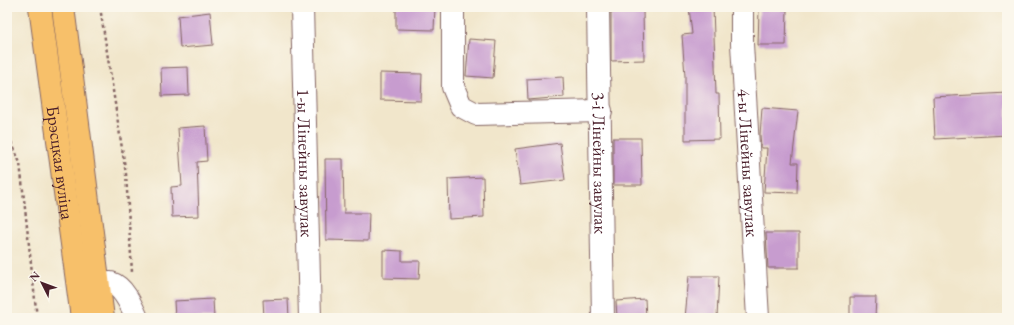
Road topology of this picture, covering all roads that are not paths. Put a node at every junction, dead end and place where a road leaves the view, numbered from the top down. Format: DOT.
graph roads {
  1 [pos="40,7"];
  2 [pos="64,7"];
  3 [pos="302,7"];
  4 [pos="453,7"];
  5 [pos="598,7"];
  6 [pos="742,7"];
  7 [pos="600,111"];
  8 [pos="88,285"];
  9 [pos="82,318"];
  10 [pos="103,318"];
  11 [pos="137,318"];
  12 [pos="310,318"];
  13 [pos="603,318"];
  14 [pos="758,318"];
  1 -- 8 [label="main road, Брэсцкая вуліца"];
  2 -- 8 [label="main road, Брэсцкая вуліца"];
  3 -- 12 [label="street, 1-ы Лінейны завулак"];
  4 -- 7 [label="street"];
  5 -- 7 [label="street, 3-і Лінейны завулак"];
  6 -- 14 [label="street, 4-ы Лінейны завулак"];
  7 -- 13 [label="street, 3-і Лінейны завулак"];
  8 -- 9 [label="main road, Брэсцкая вуліца"];
  8 -- 10 [label="main road, Брэсцкая вуліца"];
  8 -- 11 [label="street"];
}
